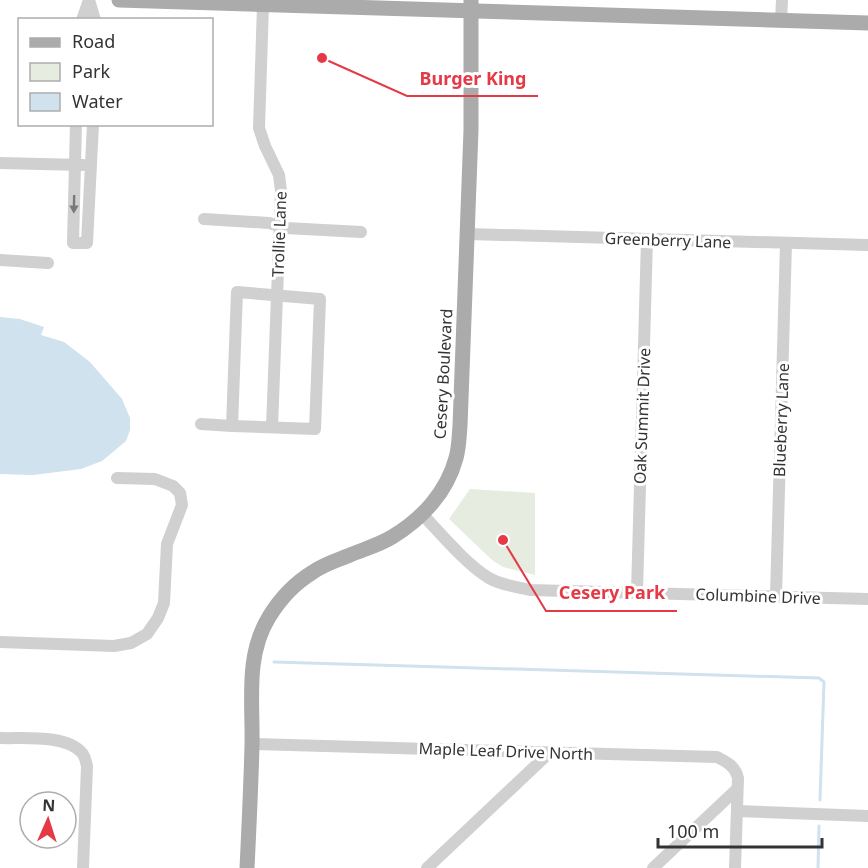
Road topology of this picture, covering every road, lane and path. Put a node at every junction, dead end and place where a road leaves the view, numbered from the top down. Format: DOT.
graph roads {
  1 [pos="89,0"];
  2 [pos="119,0"];
  3 [pos="782,0"];
  4 [pos="263,5"];
  5 [pos="471,6"];
  6 [pos="83,18"];
  7 [pos="94,18"];
  8 [pos="781,20"];
  9 [pos="868,23"];
  10 [pos="76,126"];
  11 [pos="93,126"];
  12 [pos="0,163"];
  13 [pos="74,165"];
  14 [pos="91,165"];
  15 [pos="204,219"];
  16 [pos="280,226"];
  17 [pos="361,232"];
  18 [pos="468,234"];
  19 [pos="647,239"];
  20 [pos="786,243"];
  21 [pos="868,245"];
  22 [pos="0,261"];
  23 [pos="48,263"];
  24 [pos="276,295"];
  25 [pos="201,424"];
  26 [pos="232,426"];
  27 [pos="272,427"];
  28 [pos="117,478"];
  29 [pos="423,515"];
  30 [pos="637,592"];
  31 [pos="776,596"];
  32 [pos="868,599"];
  33 [pos="0,642"];
  34 [pos="0,738"];
  35 [pos="252,744"];
  36 [pos="549,753"];
  37 [pos="737,789"];
  38 [pos="737,811"];
  39 [pos="868,816"];
  40 [pos="83,868"];
  41 [pos="247,868"];
  42 [pos="427,868"];
  43 [pos="653,868"];
  44 [pos="735,868"];
  1 -- 6 [label="street"];
  1 -- 7 [label="street"];
  2 -- 4 [label="main road"];
  3 -- 8 [label="street"];
  4 -- 5 [label="main road"];
  4 -- 16 [label="street, Trollie Lane"];
  5 -- 8 [label="main road"];
  5 -- 18 [label="main road, Cesery Boulevard"];
  8 -- 9 [label="main road"];
  10 -- 13 [label="street"];
  11 -- 14 [label="street"];
  12 -- 13 [label="street"];
  13 -- 14 [label="street"];
  13 -- 14 [label="street, one-way"];
  15 -- 16 [label="street"];
  16 -- 17 [label="street"];
  16 -- 24 [label="street, Trollie Lane"];
  18 -- 19 [label="street, Greenberry Lane"];
  18 -- 29 [label="main road, Cesery Boulevard"];
  19 -- 20 [label="street, Greenberry Lane"];
  19 -- 30 [label="street, Oak Summit Drive"];
  20 -- 21 [label="street, Greenberry Lane"];
  20 -- 31 [label="street, Blueberry Lane"];
  22 -- 23 [label="street"];
  24 -- 26 [label="street"];
  24 -- 27 [label="street, Trollie Lane"];
  24 -- 27 [label="street"];
  25 -- 26 [label="street"];
  26 -- 27 [label="street"];
  28 -- 33 [label="street"];
  29 -- 30 [label="street, Columbine Drive"];
  29 -- 35 [label="main road, Cesery Boulevard"];
  30 -- 31 [label="street, Columbine Drive"];
  31 -- 32 [label="street, Columbine Drive"];
  34 -- 40 [label="street"];
  35 -- 36 [label="street, Maple Leaf Drive North"];
  35 -- 41 [label="main road, Cesery Boulevard"];
  36 -- 37 [label="street, Maple Leaf Drive North"];
  36 -- 42 [label="street"];
  37 -- 38 [label="street, Maple Leaf Drive North"];
  37 -- 43 [label="street"];
  38 -- 39 [label="street"];
  38 -- 44 [label="street, Maple Leaf Drive North"];
}
